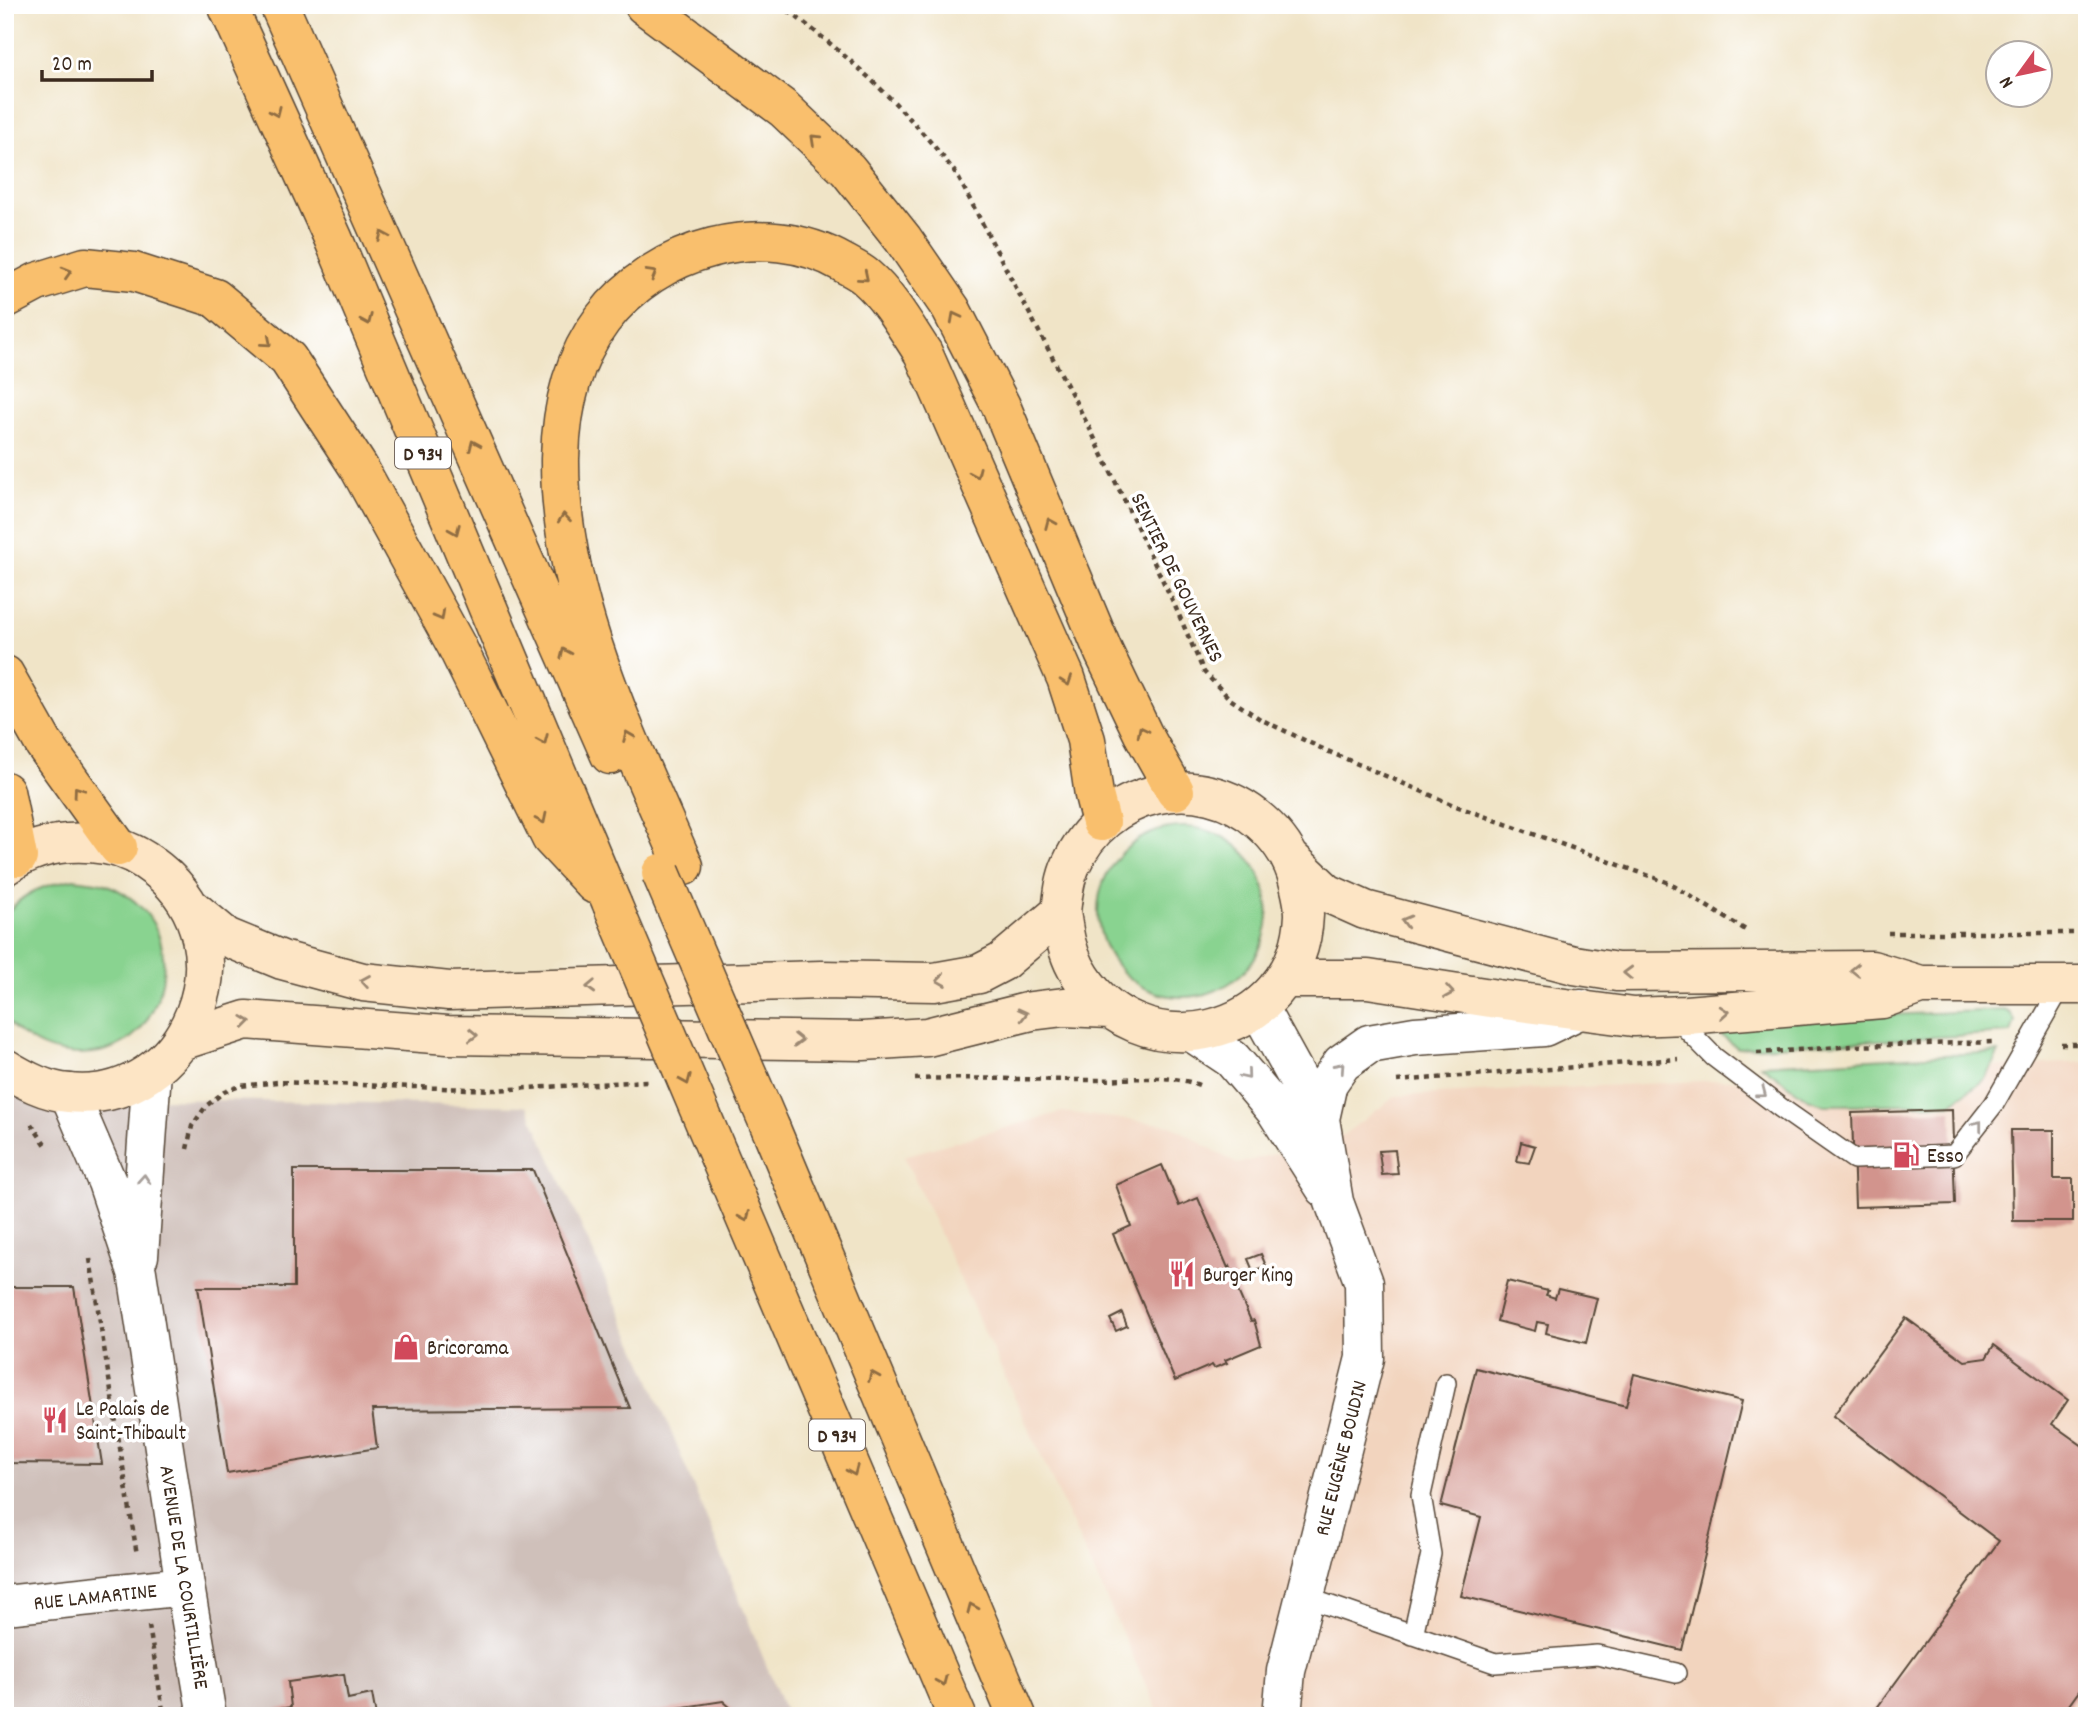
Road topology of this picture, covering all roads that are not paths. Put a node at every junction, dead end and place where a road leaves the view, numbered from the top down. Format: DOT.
graph roads {
  1 [pos="227,5"];
  2 [pos="279,5"];
  3 [pos="644,5"];
  4 [pos="5,299"];
  5 [pos="5,675"];
  6 [pos="5,791"];
  7 [pos="1175,791"];
  8 [pos="1101,822"];
  9 [pos="118,847"];
  10 [pos="1292,860"];
  11 [pos="12,861"];
  12 [pos="673,869"];
  13 [pos="612,904"];
  14 [pos="189,906"];
  15 [pos="1061,912"];
  16 [pos="1284,979"];
  17 [pos="1921,985"];
  18 [pos="2075,985"];
  19 [pos="1258,1007"];
  20 [pos="1110,1009"];
  21 [pos="1581,1009"];
  22 [pos="1674,1016"];
  23 [pos="1193,1033"];
  24 [pos="181,1041"];
  25 [pos="5,1068"];
  26 [pos="152,1070"];
  27 [pos="69,1093"];
  28 [pos="1320,1119"];
  29 [pos="1334,1202"];
  30 [pos="137,1272"];
  31 [pos="1446,1383"];
  32 [pos="185,1586"];
  33 [pos="1305,1597"];
  34 [pos="5,1605"];
  35 [pos="1413,1635"];
  36 [pos="1676,1673"];
  37 [pos="207,1716"];
  38 [pos="957,1716"];
  39 [pos="1017,1716"];
  40 [pos="1282,1716"];
  1 -- 13 [label="highway, D 934, one-way"];
  12 -- 2 [label="highway, D 934, one-way"];
  7 -- 3 [label="highway, one-way"];
  4 -- 13 [label="highway, one-way"];
  9 -- 5 [label="highway, one-way"];
  6 -- 11 [label="highway"];
  7 -- 8 [label="main road"];
  7 -- 10 [label="main road"];
  12 -- 8 [label="highway, one-way"];
  8 -- 15 [label="main road"];
  9 -- 11 [label="main road"];
  9 -- 14 [label="main road"];
  10 -- 16 [label="main road"];
  17 -- 10 [label="main road, one-way"];
  39 -- 12 [label="highway, D 934, one-way, bridge"];
  13 -- 38 [label="highway, D 934, one-way, bridge"];
  15 -- 14 [label="main road, one-way"];
  14 -- 24 [label="main road"];
  15 -- 20 [label="main road"];
  16 -- 19 [label="main road"];
  16 -- 21 [label="main road, one-way"];
  17 -- 18 [label="main road"];
  22 -- 17 [label="main road, one-way"];
  22 -- 18 [label="lane, one-way"];
  19 -- 23 [label="main road"];
  19 -- 28 [label="street, RUE EUGÈNE BOUDIN"];
  20 -- 23 [label="main road"];
  24 -- 20 [label="main road, one-way"];
  21 -- 22 [label="main road"];
  28 -- 21 [label="street, RUE EUGÈNE BOUDIN, one-way"];
  23 -- 29 [label="street, RUE EUGÈNE BOUDIN, one-way"];
  24 -- 26 [label="main road"];
  25 -- 27 [label="main road"];
  26 -- 27 [label="main road"];
  30 -- 26 [label="street, AVENUE DE LA COURTILLIÈRE, one-way"];
  27 -- 30 [label="street, AVENUE DE LA COURTILLIÈRE"];
  28 -- 29 [label="street, RUE EUGÈNE BOUDIN"];
  29 -- 33 [label="street, RUE EUGÈNE BOUDIN"];
  30 -- 32 [label="street, AVENUE DE LA COURTILLIÈRE"];
  31 -- 35 [label="lane"];
  32 -- 34 [label="street, RUE LAMARTINE"];
  32 -- 37 [label="street, AVENUE DE LA COURTILLIÈRE"];
  33 -- 35 [label="lane"];
  33 -- 40 [label="street, RUE EUGÈNE BOUDIN"];
  35 -- 36 [label="lane"];
}
